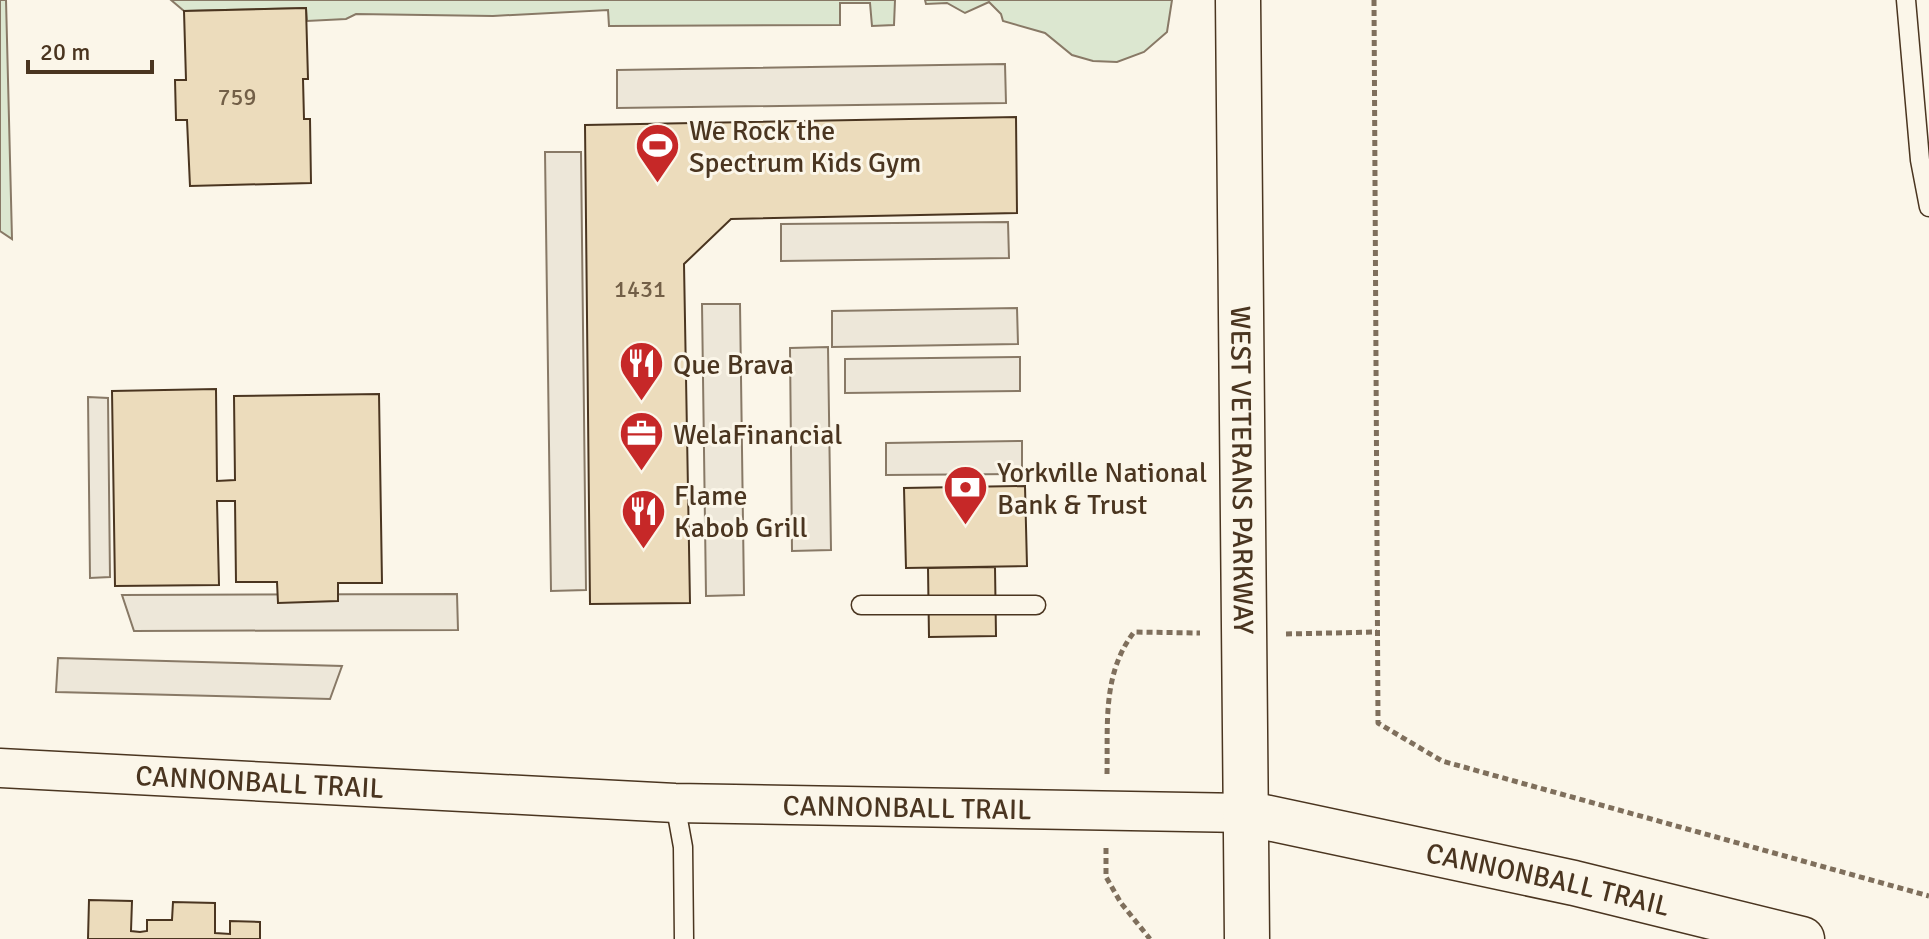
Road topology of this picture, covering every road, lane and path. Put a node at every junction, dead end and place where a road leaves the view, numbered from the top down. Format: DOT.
graph roads {
  1 [pos="1238,0"];
  2 [pos="1374,0"];
  3 [pos="1906,0"];
  4 [pos="1929,207"];
  5 [pos="861,605"];
  6 [pos="1036,605"];
  7 [pos="1157,631"];
  8 [pos="1377,632"];
  9 [pos="1340,634"];
  10 [pos="1108,727"];
  11 [pos="0,768"];
  12 [pos="675,803"];
  13 [pos="1245,813"];
  14 [pos="1106,852"];
  15 [pos="1929,896"];
  16 [pos="684,939"];
  17 [pos="1150,939"];
  18 [pos="1247,939"];
  19 [pos="1802,939"];
  1 -- 13 [label="main road, WEST VETERANS PARKWAY"];
  2 -- 8 [label="path"];
  3 -- 4 [label="lane"];
  5 -- 6 [label="lane"];
  7 -- 10 [label="path"];
  8 -- 9 [label="path"];
  8 -- 15 [label="path"];
  11 -- 12 [label="street, CANNONBALL TRAIL"];
  12 -- 13 [label="street, CANNONBALL TRAIL"];
  12 -- 16 [label="lane"];
  13 -- 18 [label="main road, WEST VETERANS PARKWAY"];
  13 -- 19 [label="main road, CANNONBALL TRAIL"];
  14 -- 17 [label="path"];
}
